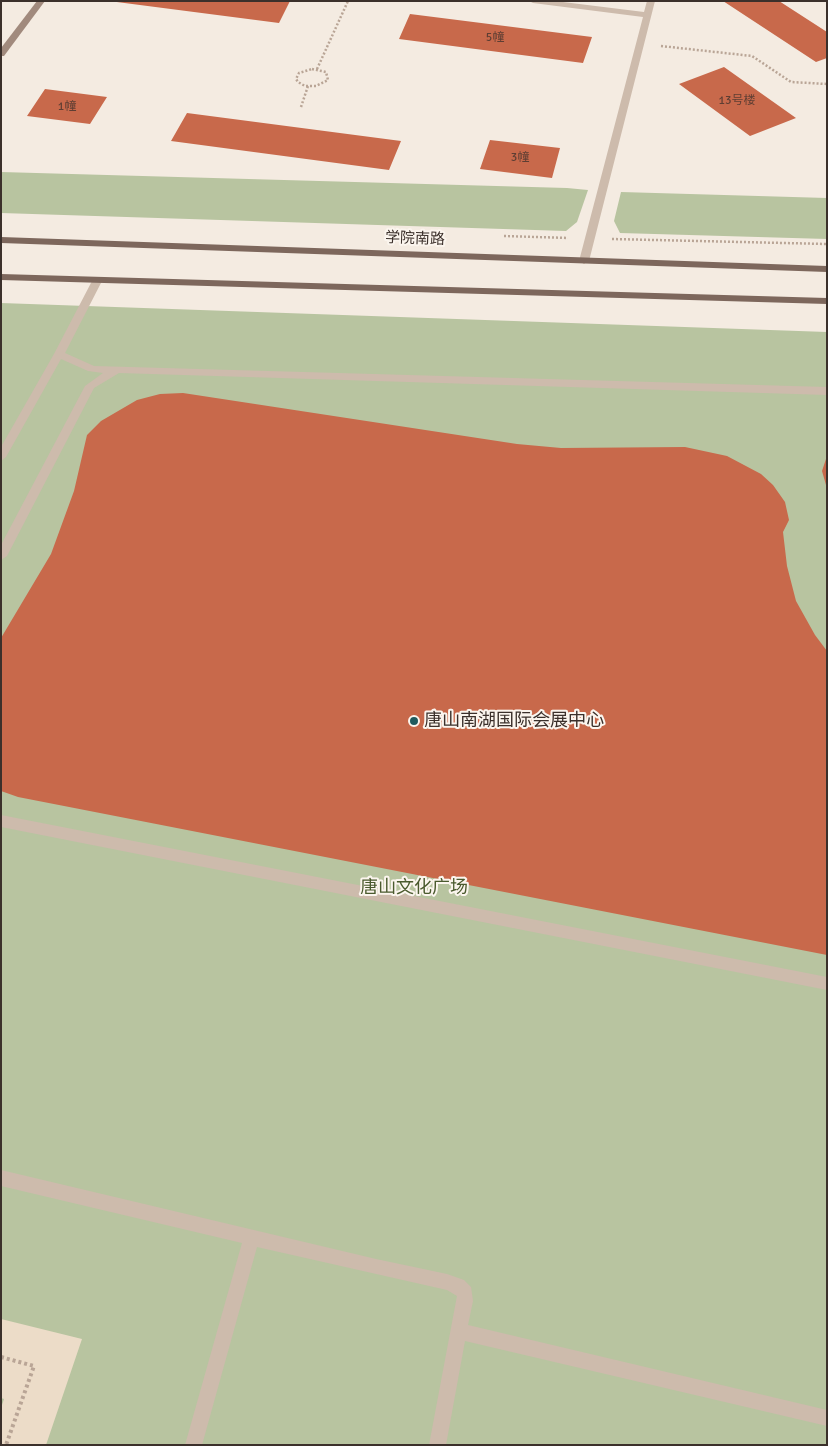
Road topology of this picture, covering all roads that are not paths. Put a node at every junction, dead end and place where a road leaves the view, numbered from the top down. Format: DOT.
graph roads {
  1 [pos="41,1"];
  2 [pos="533,1"];
  3 [pos="651,1"];
  4 [pos="647,16"];
  5 [pos="1,54"];
  6 [pos="1,240"];
  7 [pos="584,260"];
  8 [pos="827,269"];
  9 [pos="1,277"];
  10 [pos="97,281"];
  11 [pos="827,301"];
  12 [pos="59,354"];
  13 [pos="117,370"];
  14 [pos="827,391"];
  15 [pos="1,456"];
  16 [pos="1,556"];
  17 [pos="1,821"];
  18 [pos="827,984"];
  19 [pos="1,1178"];
  20 [pos="252,1237"];
  21 [pos="459,1332"];
  22 [pos="827,1418"];
  23 [pos="193,1445"];
  24 [pos="437,1445"];
  1 -- 5 [label="street"];
  2 -- 4 [label="street"];
  3 -- 4 [label="street"];
  4 -- 7 [label="street"];
  6 -- 7 [label="main road, 学院南路"];
  7 -- 8 [label="main road, 学院南路"];
  9 -- 10 [label="main road"];
  10 -- 11 [label="main road"];
  10 -- 12 [label="street"];
  12 -- 13 [label="street"];
  12 -- 15 [label="street"];
  13 -- 14 [label="street"];
  13 -- 16 [label="street"];
  17 -- 18 [label="street"];
  19 -- 20 [label="street"];
  20 -- 21 [label="street"];
  20 -- 23 [label="street"];
  21 -- 22 [label="street"];
  21 -- 24 [label="street"];
}
